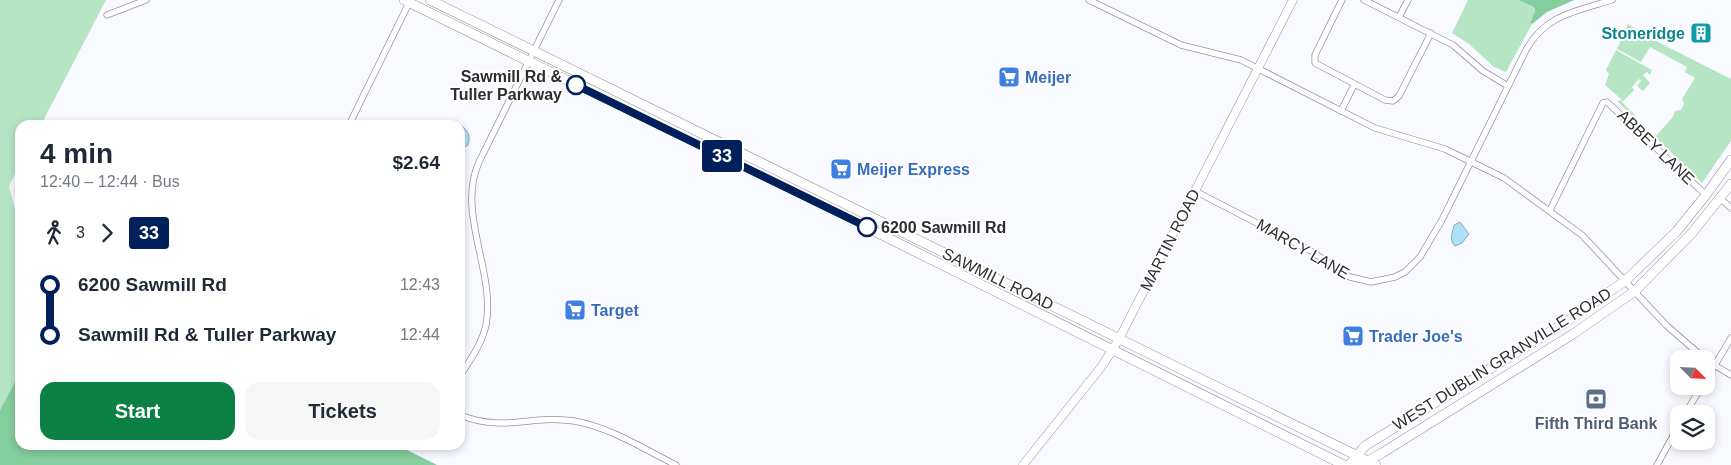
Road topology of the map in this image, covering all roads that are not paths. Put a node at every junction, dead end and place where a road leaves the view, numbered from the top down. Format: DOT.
graph roads {
  1 [pos="146,0"];
  2 [pos="430,0"];
  3 [pos="559,0"];
  4 [pos="1090,0"];
  5 [pos="1293,0"];
  6 [pos="1342,0"];
  7 [pos="1364,0"];
  8 [pos="1408,0"];
  9 [pos="1612,0"];
  10 [pos="406,1"];
  11 [pos="1103,3"];
  12 [pos="107,15"];
  13 [pos="1398,18"];
  14 [pos="1431,34"];
  15 [pos="533,51"];
  16 [pos="528,61"];
  17 [pos="1257,69"];
  18 [pos="1354,85"];
  19 [pos="1508,86"];
  20 [pos="1341,111"];
  21 [pos="351,120"];
  22 [pos="1731,160"];
  23 [pos="1472,162"];
  24 [pos="1731,184"];
  25 [pos="1195,191"];
  26 [pos="1706,196"];
  27 [pos="1720,198"];
  28 [pos="1731,208"];
  29 [pos="1550,210"];
  30 [pos="1625,281"];
  31 [pos="1635,291"];
  32 [pos="1731,338"];
  33 [pos="1119,339"];
  34 [pos="1113,349"];
  35 [pos="1695,350"];
  36 [pos="1715,365"];
  37 [pos="465,367"];
  38 [pos="1731,375"];
  39 [pos="465,416"];
  40 [pos="1670,441"];
  41 [pos="1356,455"];
  42 [pos="1372,463"];
  43 [pos="676,465"];
  44 [pos="1023,465"];
  45 [pos="1344,465"];
  46 [pos="1349,465"];
  47 [pos="1354,465"];
  48 [pos="1657,465"];
  1 -- 12 [label="street"];
  2 -- 15 [label="main road, SAWMILL ROAD"];
  3 -- 15 [label="street"];
  4 -- 11 [label="street"];
  5 -- 17 [label="street, MARTIN ROAD"];
  6 -- 18 [label="street"];
  7 -- 13 [label="street"];
  8 -- 13 [label="street"];
  9 -- 19 [label="street, MARCY LANE"];
  10 -- 16 [label="main road, SAWMILL ROAD"];
  10 -- 21 [label="street"];
  11 -- 17 [label="street"];
  13 -- 14 [label="street"];
  14 -- 18 [label="street"];
  14 -- 19 [label="street"];
  15 -- 16 [label="street"];
  15 -- 33 [label="main road, SAWMILL ROAD"];
  16 -- 34 [label="main road, SAWMILL ROAD"];
  16 -- 37 [label="street"];
  17 -- 20 [label="street"];
  17 -- 25 [label="street, MARTIN ROAD"];
  18 -- 20 [label="street"];
  19 -- 23 [label="street, MARCY LANE"];
  20 -- 23 [label="street"];
  22 -- 26 [label="main road, WEST DUBLIN GRANVILLE ROAD"];
  23 -- 25 [label="street, MARCY LANE"];
  23 -- 29 [label="street"];
  24 -- 27 [label="main road, WEST DUBLIN GRANVILLE ROAD"];
  25 -- 33 [label="street, MARTIN ROAD"];
  26 -- 29 [label="street, ABBEY LANE"];
  26 -- 30 [label="main road, WEST DUBLIN GRANVILLE ROAD"];
  27 -- 28 [label="street"];
  27 -- 31 [label="main road, WEST DUBLIN GRANVILLE ROAD"];
  29 -- 30 [label="street"];
  30 -- 31 [label="street"];
  30 -- 41 [label="main road, WEST DUBLIN GRANVILLE ROAD"];
  31 -- 35 [label="street"];
  31 -- 42 [label="main road, WEST DUBLIN GRANVILLE ROAD"];
  32 -- 36 [label="street"];
  33 -- 34 [label="street, MARTIN ROAD"];
  33 -- 41 [label="main road, SAWMILL ROAD"];
  34 -- 44 [label="street, MARTIN ROAD"];
  34 -- 45 [label="main road, SAWMILL ROAD"];
  36 -- 38 [label="street"];
  39 -- 43 [label="street"];
  40 -- 48 [label="street"];
  41 -- 42 [label="main road, SAWMILL ROAD"];
  41 -- 46 [label="main road, WEST DUBLIN GRANVILLE ROAD"];
  42 -- 47 [label="main road, WEST DUBLIN GRANVILLE ROAD"];
}
